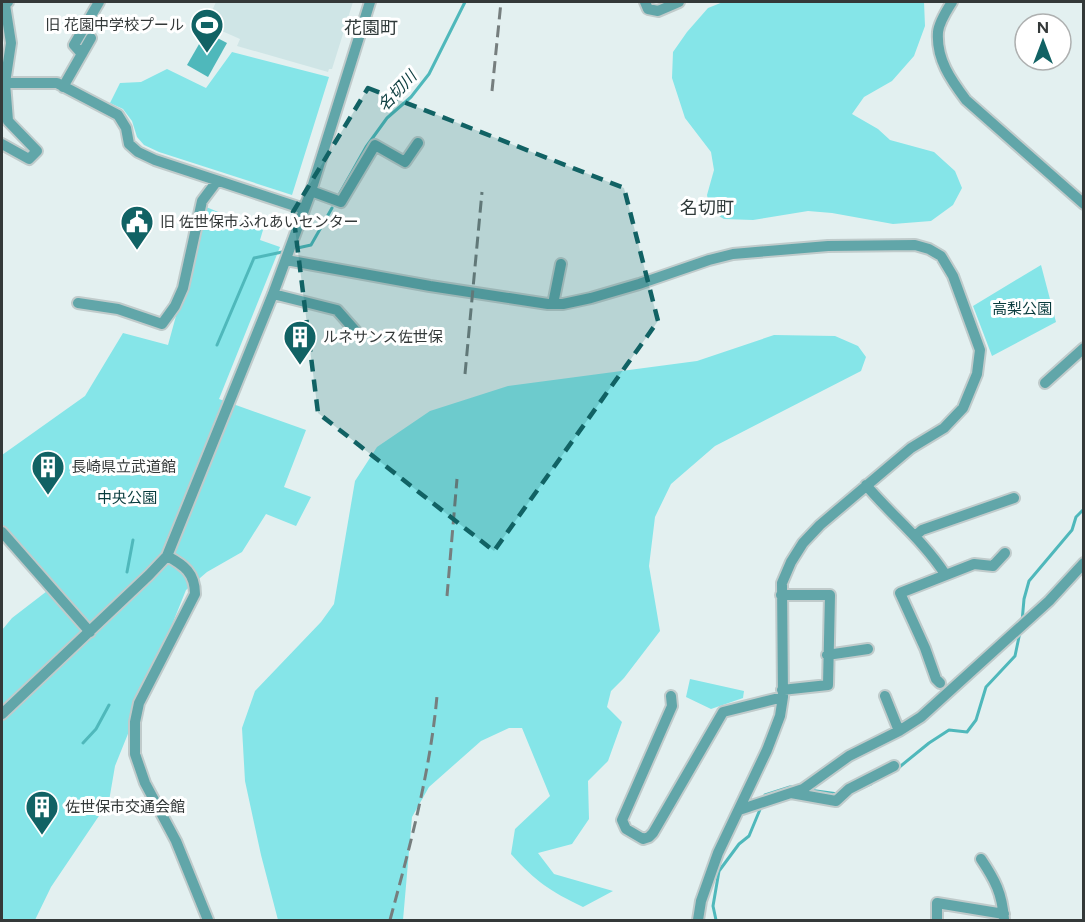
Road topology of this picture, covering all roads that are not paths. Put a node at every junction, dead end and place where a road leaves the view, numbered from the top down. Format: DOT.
graph roads {
  1 [pos="8,2"];
  2 [pos="99,2"];
  3 [pos="370,2"];
  4 [pos="645,2"];
  5 [pos="679,2"];
  6 [pos="952,2"];
  7 [pos="91,38"];
  8 [pos="6,43"];
  9 [pos="82,54"];
  10 [pos="5,83"];
  11 [pos="63,87"];
  12 [pos="418,143"];
  13 [pos="2,144"];
  14 [pos="218,182"];
  15 [pos="311,191"];
  16 [pos="1083,204"];
  17 [pos="304,209"];
  18 [pos="286,258"];
  19 [pos="561,264"];
  20 [pos="273,294"];
  21 [pos="78,303"];
  22 [pos="553,304"];
  23 [pos="360,336"];
  24 [pos="1083,348"];
  25 [pos="1045,383"];
  26 [pos="866,485"];
  27 [pos="1014,498"];
  28 [pos="2,532"];
  29 [pos="915,536"];
  30 [pos="1005,552"];
  31 [pos="167,556"];
  32 [pos="1083,563"];
  33 [pos="945,574"];
  34 [pos="782,596"];
  35 [pos="90,632"];
  36 [pos="868,649"];
  37 [pos="827,656"];
  38 [pos="942,687"];
  39 [pos="783,693"];
  40 [pos="671,696"];
  41 [pos="886,699"];
  42 [pos="2,714"];
  43 [pos="899,731"];
  44 [pos="894,766"];
  45 [pos="789,793"];
  46 [pos="739,810"];
  47 [pos="981,859"];
  48 [pos="1004,917"];
  49 [pos="208,921"];
  50 [pos="698,921"];
  51 [pos="937,921"];
  1 -- 8 [label="street"];
  2 -- 9 [label="street"];
  3 -- 15 [label="street"];
  4 -- 5 [label="street"];
  6 -- 16 [label="street"];
  7 -- 9 [label="street"];
  8 -- 10 [label="street"];
  9 -- 11 [label="street"];
  10 -- 11 [label="street"];
  10 -- 13 [label="street"];
  11 -- 14 [label="street"];
  12 -- 15 [label="street"];
  14 -- 17 [label="street"];
  14 -- 21 [label="street"];
  15 -- 17 [label="street"];
  17 -- 18 [label="street"];
  18 -- 20 [label="street"];
  18 -- 22 [label="street"];
  19 -- 22 [label="street"];
  20 -- 23 [label="street"];
  20 -- 31 [label="street"];
  22 -- 26 [label="street"];
  24 -- 25 [label="street"];
  26 -- 29 [label="street"];
  26 -- 34 [label="street"];
  27 -- 29 [label="street"];
  28 -- 35 [label="street"];
  29 -- 33 [label="street"];
  30 -- 33 [label="street"];
  31 -- 35 [label="street"];
  31 -- 49 [label="street"];
  32 -- 38 [label="street"];
  33 -- 38 [label="street"];
  34 -- 37 [label="street"];
  34 -- 39 [label="street"];
  35 -- 42 [label="street"];
  36 -- 37 [label="street"];
  37 -- 39 [label="street"];
  38 -- 43 [label="street"];
  39 -- 40 [label="street"];
  39 -- 46 [label="street"];
  41 -- 43 [label="street"];
  43 -- 45 [label="street"];
  44 -- 45 [label="street"];
  45 -- 46 [label="street"];
  46 -- 50 [label="street"];
  47 -- 48 [label="street"];
  48 -- 51 [label="street"];
}
